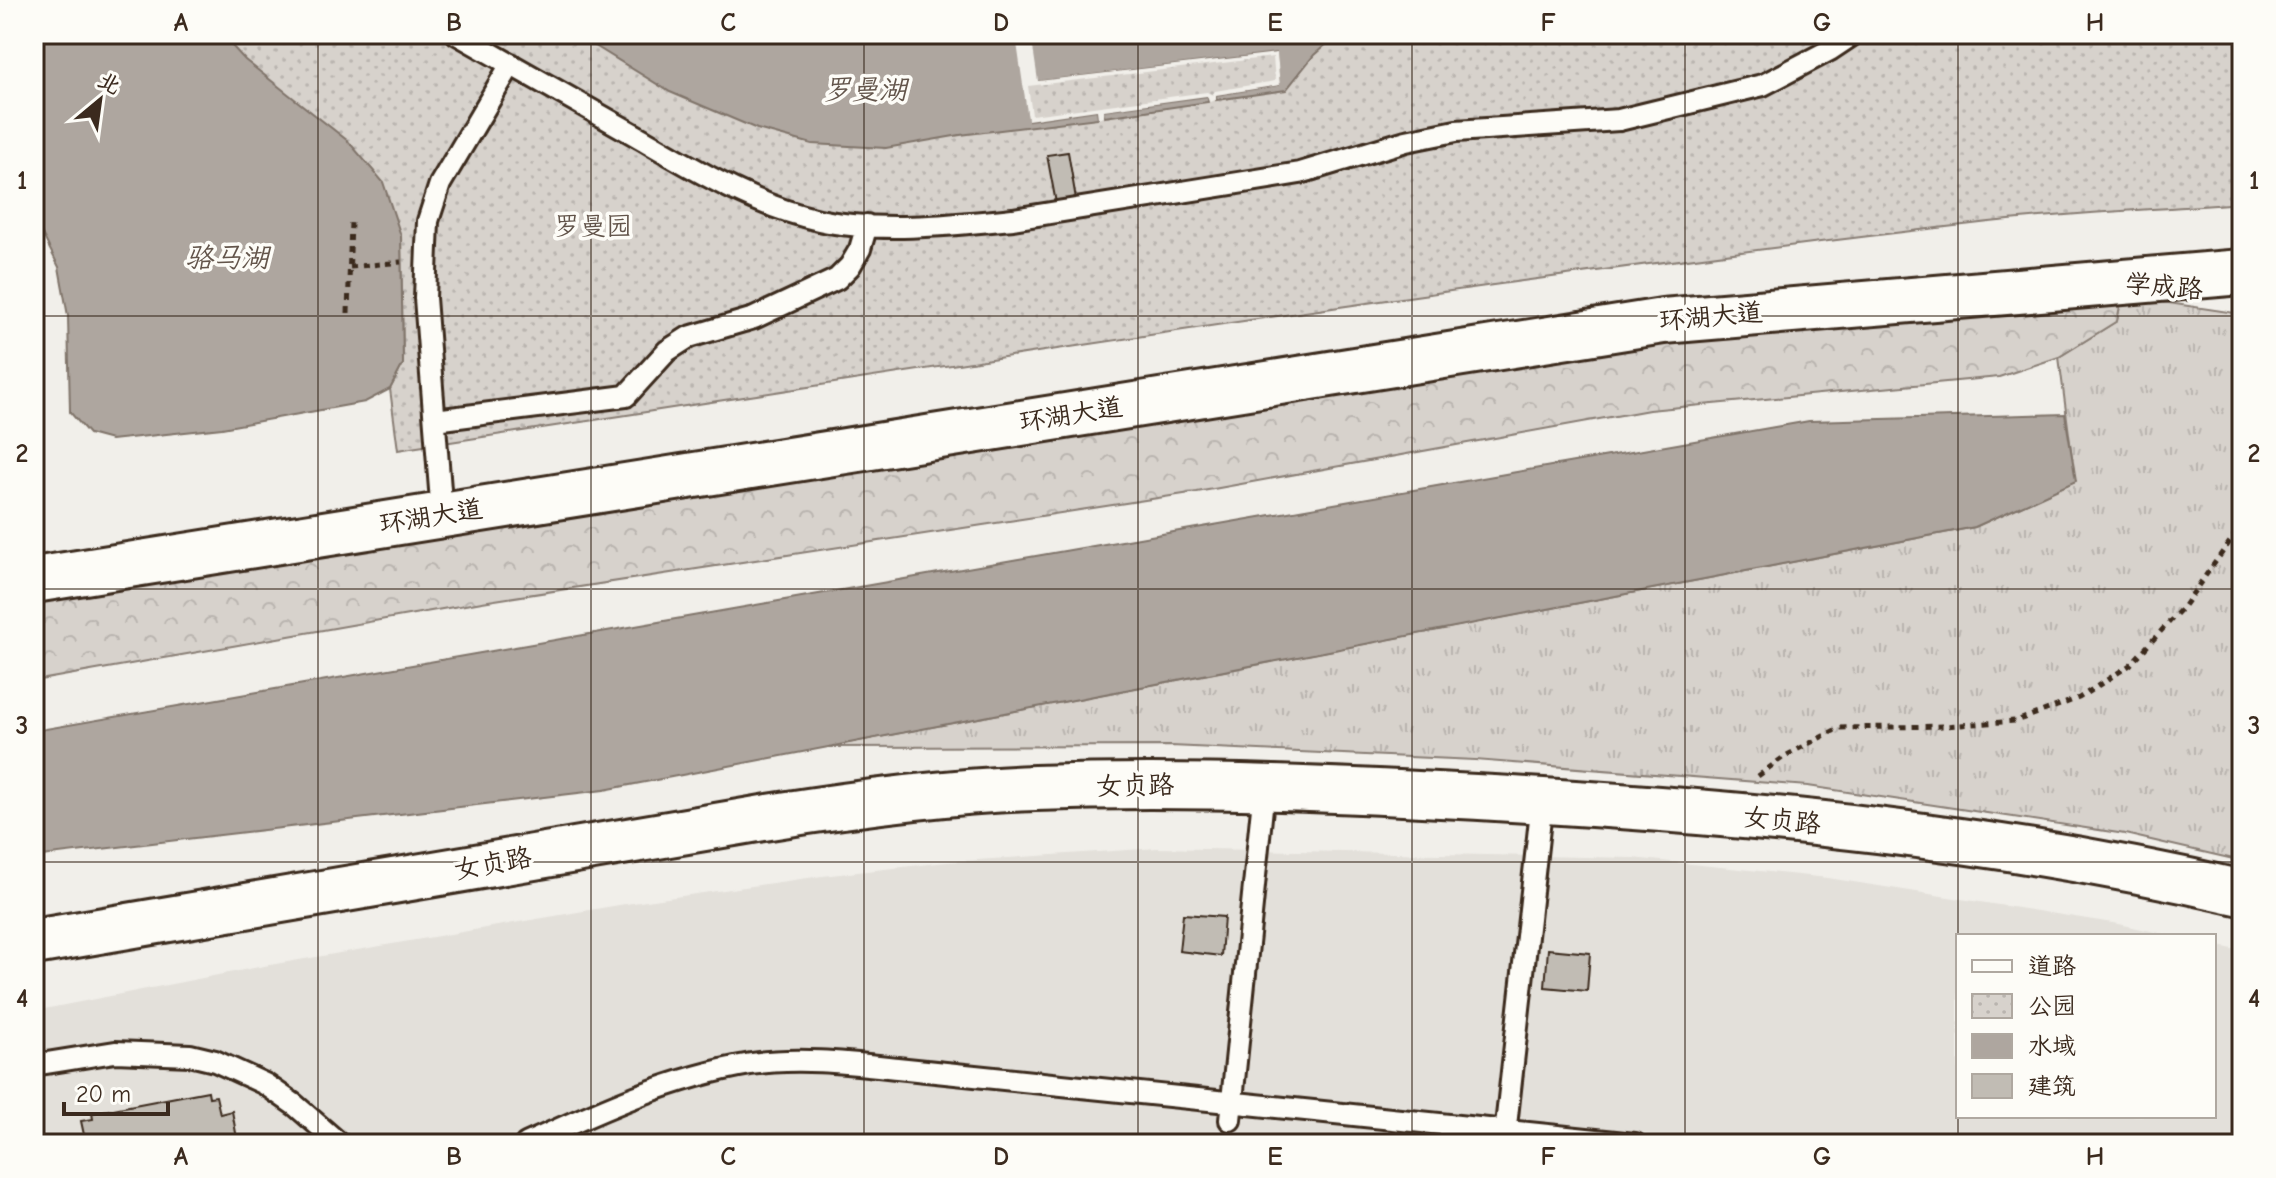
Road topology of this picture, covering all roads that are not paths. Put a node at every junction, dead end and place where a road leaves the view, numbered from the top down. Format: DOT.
graph roads {
  1 [pos="457,34"];
  2 [pos="1854,34"];
  3 [pos="511,64"];
  4 [pos="867,225"];
  5 [pos="2242,272"];
  6 [pos="2112,284"];
  7 [pos="2242,293"];
  8 [pos="435,420"];
  9 [pos="442,515"];
  10 [pos="34,580"];
  11 [pos="1264,788"];
  12 [pos="1542,801"];
  13 [pos="2242,893"];
  14 [pos="34,942"];
  15 [pos="34,1065"];
  16 [pos="1231,1111"];
  17 [pos="1505,1137"];
  18 [pos="340,1144"];
  19 [pos="526,1144"];
  20 [pos="1635,1144"];
  1 -- 3 [label="lane"];
  2 -- 4 [label="lane"];
  3 -- 4 [label="lane"];
  3 -- 8 [label="lane"];
  4 -- 8 [label="lane"];
  5 -- 6 [label="main road, 学成路"];
  6 -- 7 [label="main road, 学成路"];
  6 -- 9 [label="main road, 环湖大道"];
  8 -- 9 [label="lane"];
  9 -- 10 [label="main road, 环湖大道"];
  11 -- 12 [label="main road, 女贞路"];
  11 -- 14 [label="main road, 女贞路"];
  11 -- 16 [label="lane"];
  12 -- 13 [label="main road, 女贞路"];
  12 -- 17 [label="lane"];
  15 -- 18 [label="lane"];
  16 -- 17 [label="lane"];
  16 -- 19 [label="lane"];
  17 -- 20 [label="lane"];
}
